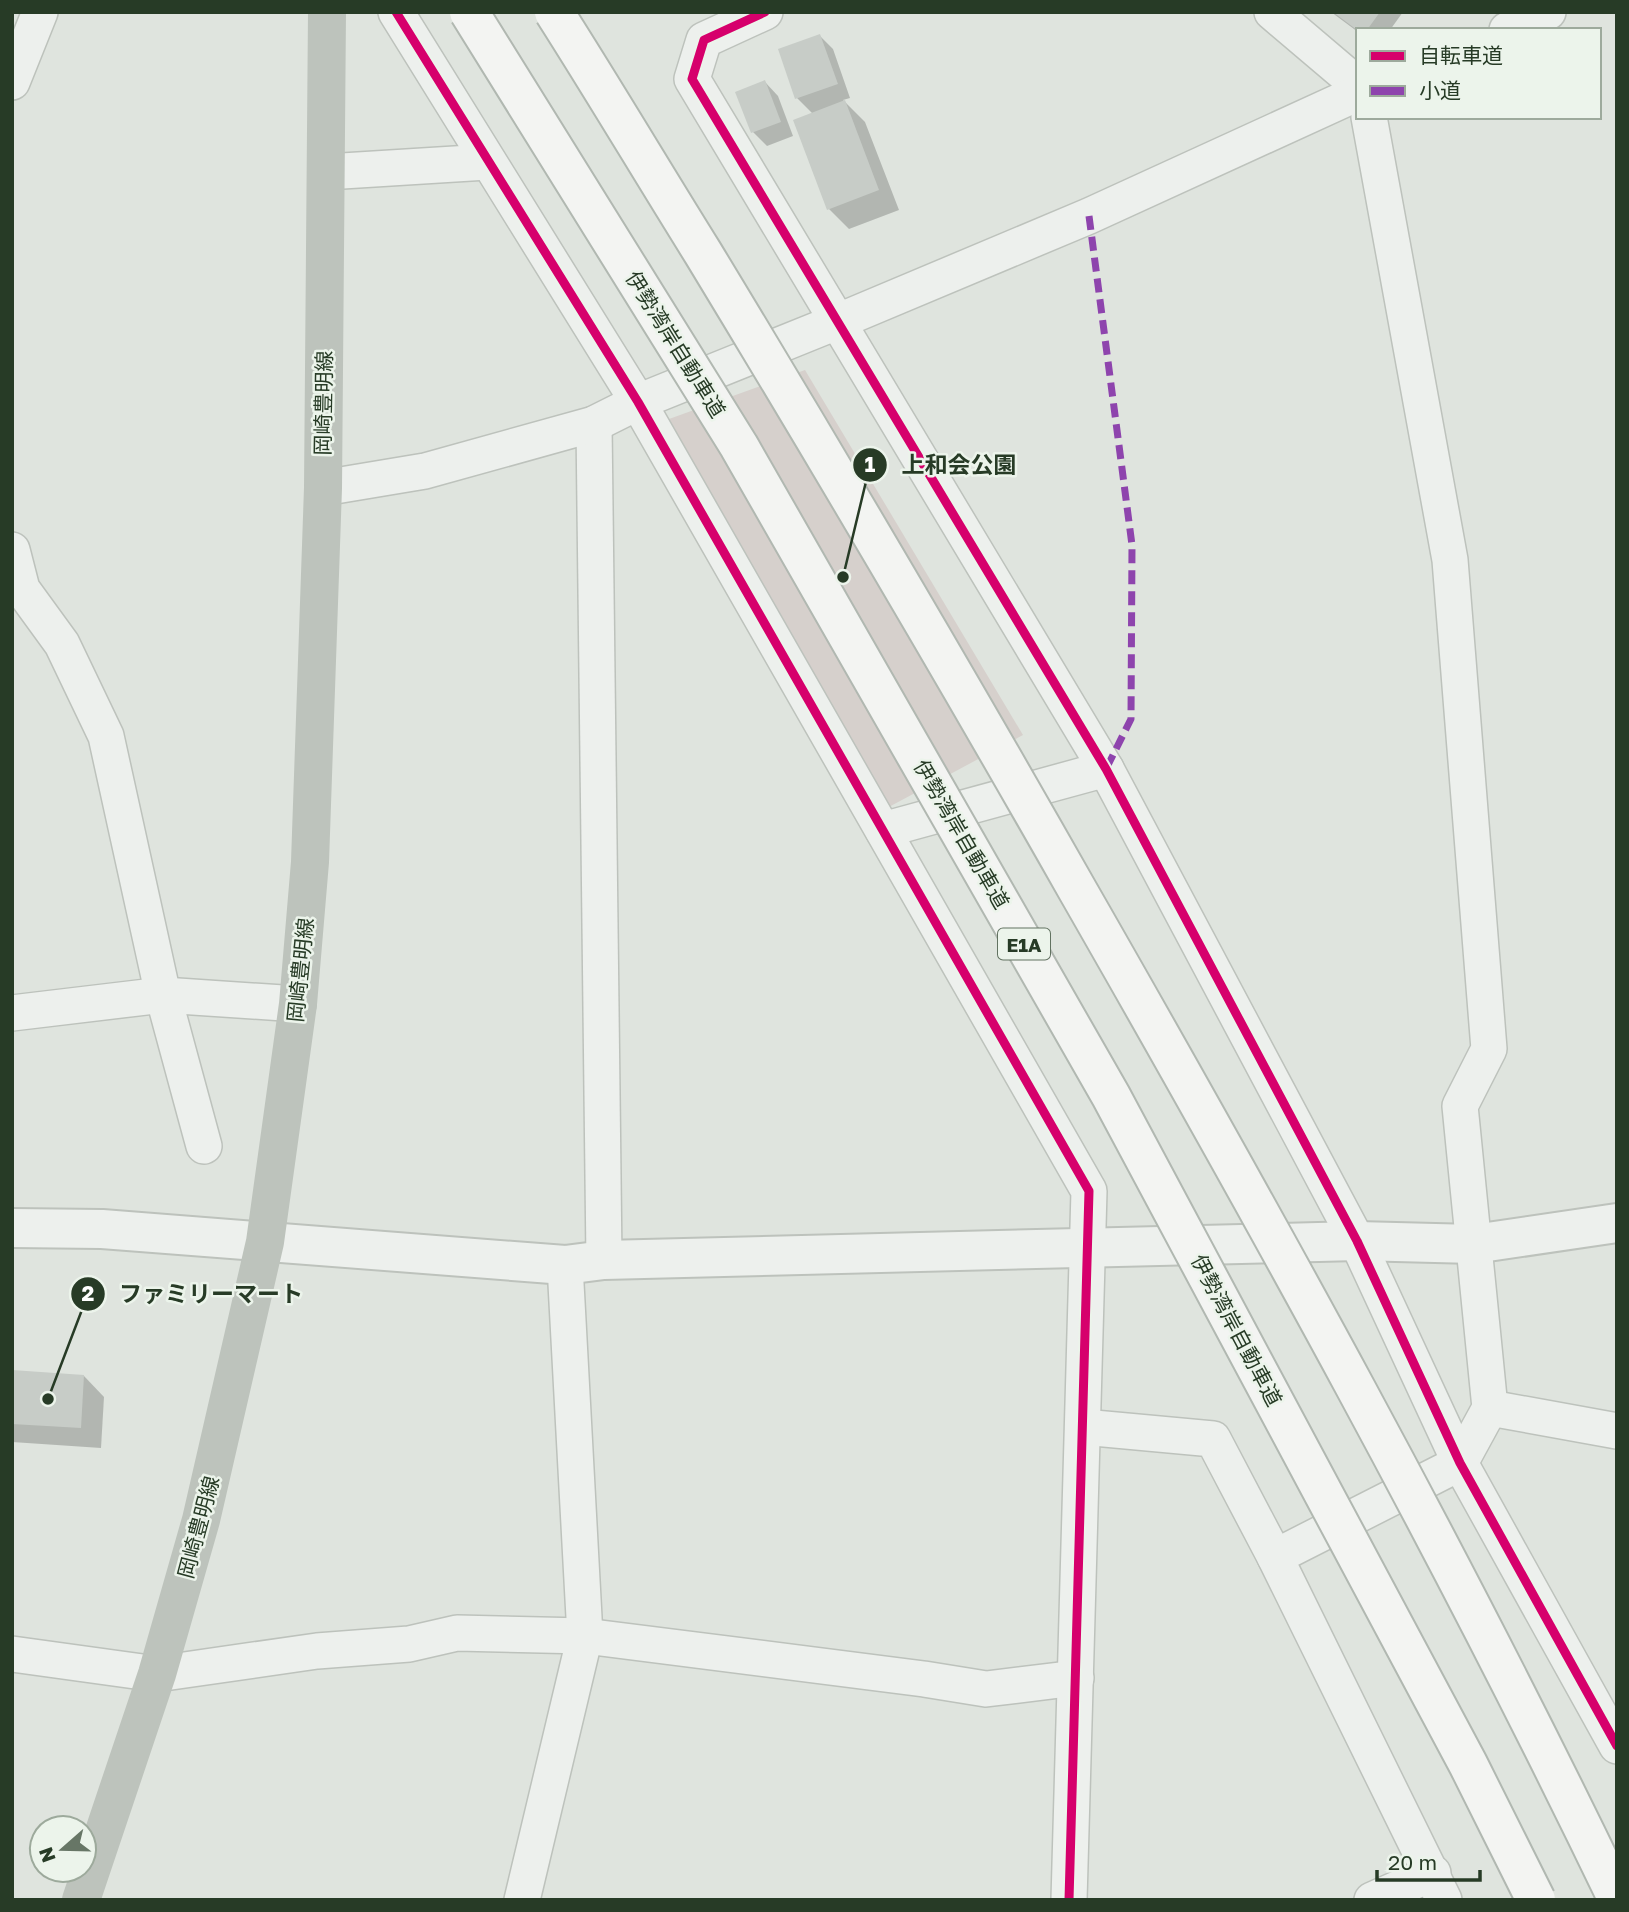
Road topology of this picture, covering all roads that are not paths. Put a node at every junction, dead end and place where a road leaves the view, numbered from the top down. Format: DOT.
graph roads {
  1 [pos="40,12"];
  2 [pos="327,12"];
  3 [pos="396,12"];
  4 [pos="469,12"];
  5 [pos="554,12"];
  6 [pos="765,12"];
  7 [pos="1272,12"];
  8 [pos="1548,12"];
  9 [pos="1512,28"];
  10 [pos="12,82"];
  11 [pos="1356,83"];
  12 [pos="1356,94"];
  13 [pos="1369,119"];
  14 [pos="487,162"];
  15 [pos="326,172"];
  16 [pos="839,321"];
  17 [pos="638,402"];
  18 [pos="594,424"];
  19 [pos="323,488"];
  20 [pos="12,550"];
  21 [pos="1106,769"];
  22 [pos="883,830"];
  23 [pos="163,995"];
  24 [pos="298,1004"];
  25 [pos="12,1013"];
  26 [pos="204,1146"];
  27 [pos="1617,1223"];
  28 [pos="12,1227"];
  29 [pos="1357,1241"];
  30 [pos="265,1242"];
  31 [pos="1474,1244"];
  32 [pos="1089,1248"];
  33 [pos="604,1260"];
  34 [pos="565,1265"];
  35 [pos="1490,1408"];
  36 [pos="1083,1427"];
  37 [pos="1617,1430"];
  38 [pos="1460,1463"];
  39 [pos="1275,1557"];
  40 [pos="585,1636"];
  41 [pos="12,1654"];
  42 [pos="157,1674"];
  43 [pos="1076,1678"];
  44 [pos="1617,1746"];
  45 [pos="1438,1886"];
  46 [pos="1617,1898"];
  47 [pos="81,1900"];
  48 [pos="522,1900"];
  49 [pos="1069,1900"];
  50 [pos="1372,1900"];
  51 [pos="1536,1900"];
  1 -- 10 [label="street"];
  2 -- 15 [label="main road, 岡崎豊明線"];
  3 -- 14 [label="street"];
  4 -- 51 [label="highway, 伊勢湾岸自動車道 / E1A, bridge"];
  5 -- 46 [label="highway, bridge"];
  6 -- 16 [label="street"];
  7 -- 11 [label="street"];
  8 -- 9 [label="street"];
  12 -- 16 [label="street"];
  13 -- 31 [label="street"];
  14 -- 15 [label="street"];
  14 -- 17 [label="street"];
  15 -- 19 [label="main road, 岡崎豊明線"];
  16 -- 17 [label="street"];
  16 -- 21 [label="street"];
  17 -- 18 [label="street"];
  17 -- 22 [label="street"];
  18 -- 19 [label="street"];
  18 -- 33 [label="street"];
  19 -- 24 [label="main road, 岡崎豊明線"];
  20 -- 23 [label="street"];
  21 -- 22 [label="street"];
  21 -- 29 [label="street"];
  22 -- 32 [label="street"];
  23 -- 24 [label="street"];
  23 -- 25 [label="street"];
  23 -- 26 [label="street"];
  24 -- 30 [label="main road, 岡崎豊明線"];
  27 -- 31 [label="street"];
  28 -- 30 [label="street"];
  29 -- 31 [label="street"];
  29 -- 32 [label="street"];
  29 -- 38 [label="street"];
  30 -- 34 [label="street"];
  30 -- 42 [label="main road, 岡崎豊明線"];
  31 -- 35 [label="street"];
  32 -- 33 [label="street"];
  32 -- 36 [label="street"];
  33 -- 34 [label="street"];
  34 -- 40 [label="street"];
  35 -- 37 [label="street"];
  35 -- 38 [label="street"];
  36 -- 39 [label="street"];
  36 -- 43 [label="street"];
  38 -- 39 [label="street"];
  38 -- 44 [label="street"];
  39 -- 45 [label="street"];
  40 -- 42 [label="street"];
  40 -- 43 [label="street"];
  40 -- 48 [label="street"];
  41 -- 42 [label="street"];
  42 -- 47 [label="main road, 岡崎豊明線"];
  43 -- 49 [label="street"];
  45 -- 50 [label="street"];
}
